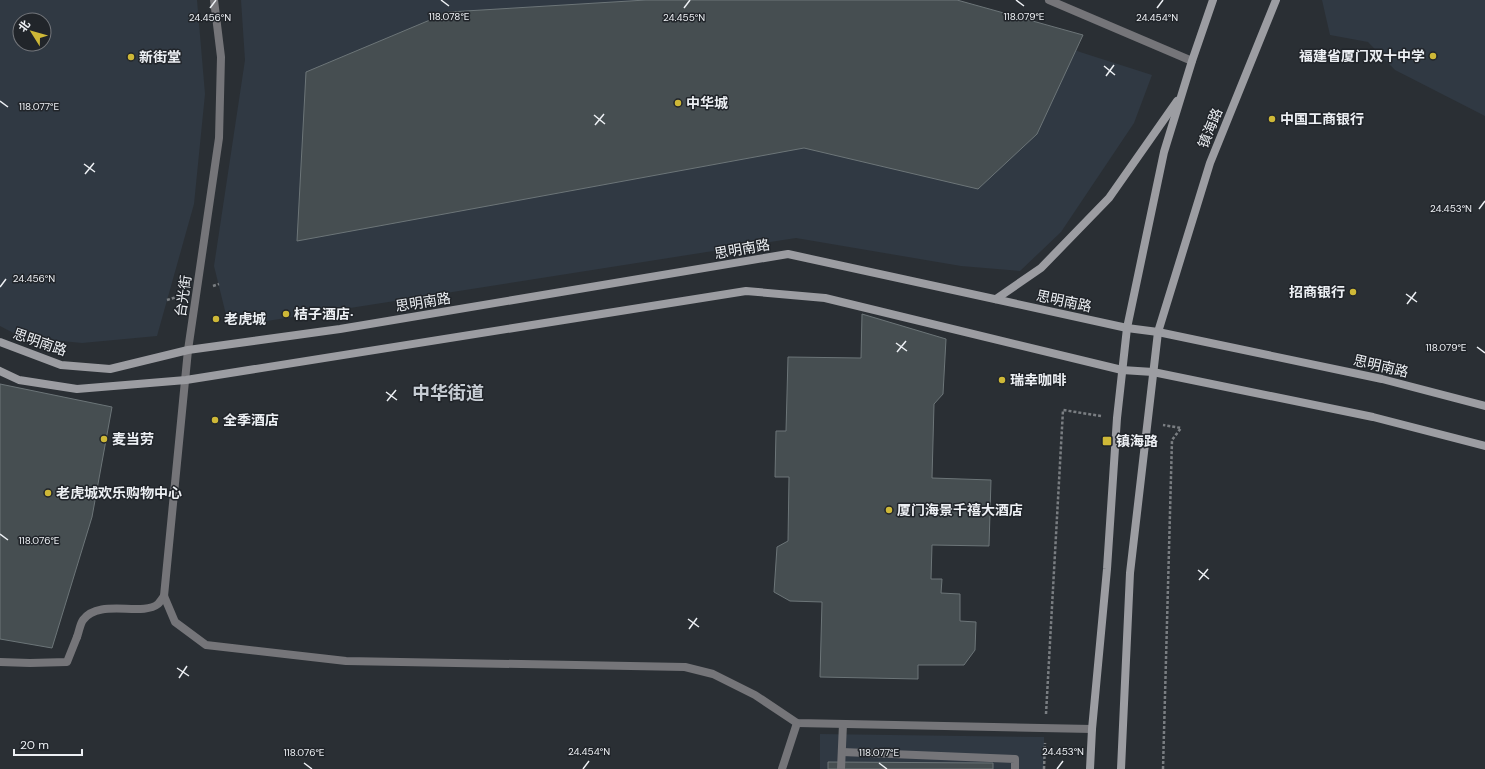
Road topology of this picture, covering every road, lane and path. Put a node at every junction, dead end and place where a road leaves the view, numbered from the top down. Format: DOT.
graph roads {
  1 [pos="214,0"];
  2 [pos="1049,0"];
  3 [pos="1213,0"];
  4 [pos="1276,0"];
  5 [pos="1192,61"];
  6 [pos="1181,96"];
  7 [pos="996,299"];
  8 [pos="1127,328"];
  9 [pos="1158,332"];
  10 [pos="0,342"];
  11 [pos="188,350"];
  12 [pos="1122,370"];
  13 [pos="0,371"];
  14 [pos="1153,372"];
  15 [pos="186,380"];
  16 [pos="1485,406"];
  17 [pos="1485,446"];
  18 [pos="164,596"];
  19 [pos="0,662"];
  20 [pos="797,722"];
  21 [pos="843,724"];
  22 [pos="1092,729"];
  23 [pos="842,752"];
  24 [pos="782,769"];
  25 [pos="842,769"];
  26 [pos="1015,769"];
  27 [pos="1090,769"];
  28 [pos="1121,769"];
  1 -- 11 [label="street, 台光街"];
  2 -- 5 [label="street"];
  3 -- 5 [label="main road"];
  4 -- 9 [label="main road, 镇海路"];
  5 -- 6 [label="main road"];
  6 -- 7 [label="main road"];
  6 -- 8 [label="main road"];
  7 -- 8 [label="main road, 思明南路"];
  7 -- 11 [label="main road, 思明南路"];
  8 -- 9 [label="main road, 思明南路"];
  8 -- 12 [label="main road"];
  9 -- 14 [label="main road, 镇海路"];
  9 -- 16 [label="main road, 思明南路"];
  10 -- 11 [label="main road, 思明南路"];
  11 -- 15 [label="street, 台光街"];
  12 -- 14 [label="main road"];
  12 -- 15 [label="main road"];
  12 -- 22 [label="main road"];
  13 -- 15 [label="main road"];
  14 -- 17 [label="main road"];
  14 -- 28 [label="main road, 镇海路"];
  15 -- 18 [label="street, 台光街"];
  18 -- 19 [label="street"];
  18 -- 20 [label="street"];
  20 -- 21 [label="street"];
  20 -- 24 [label="street"];
  21 -- 22 [label="street"];
  21 -- 23 [label="street"];
  22 -- 27 [label="main road"];
  23 -- 25 [label="street"];
  23 -- 26 [label="street"];
}
